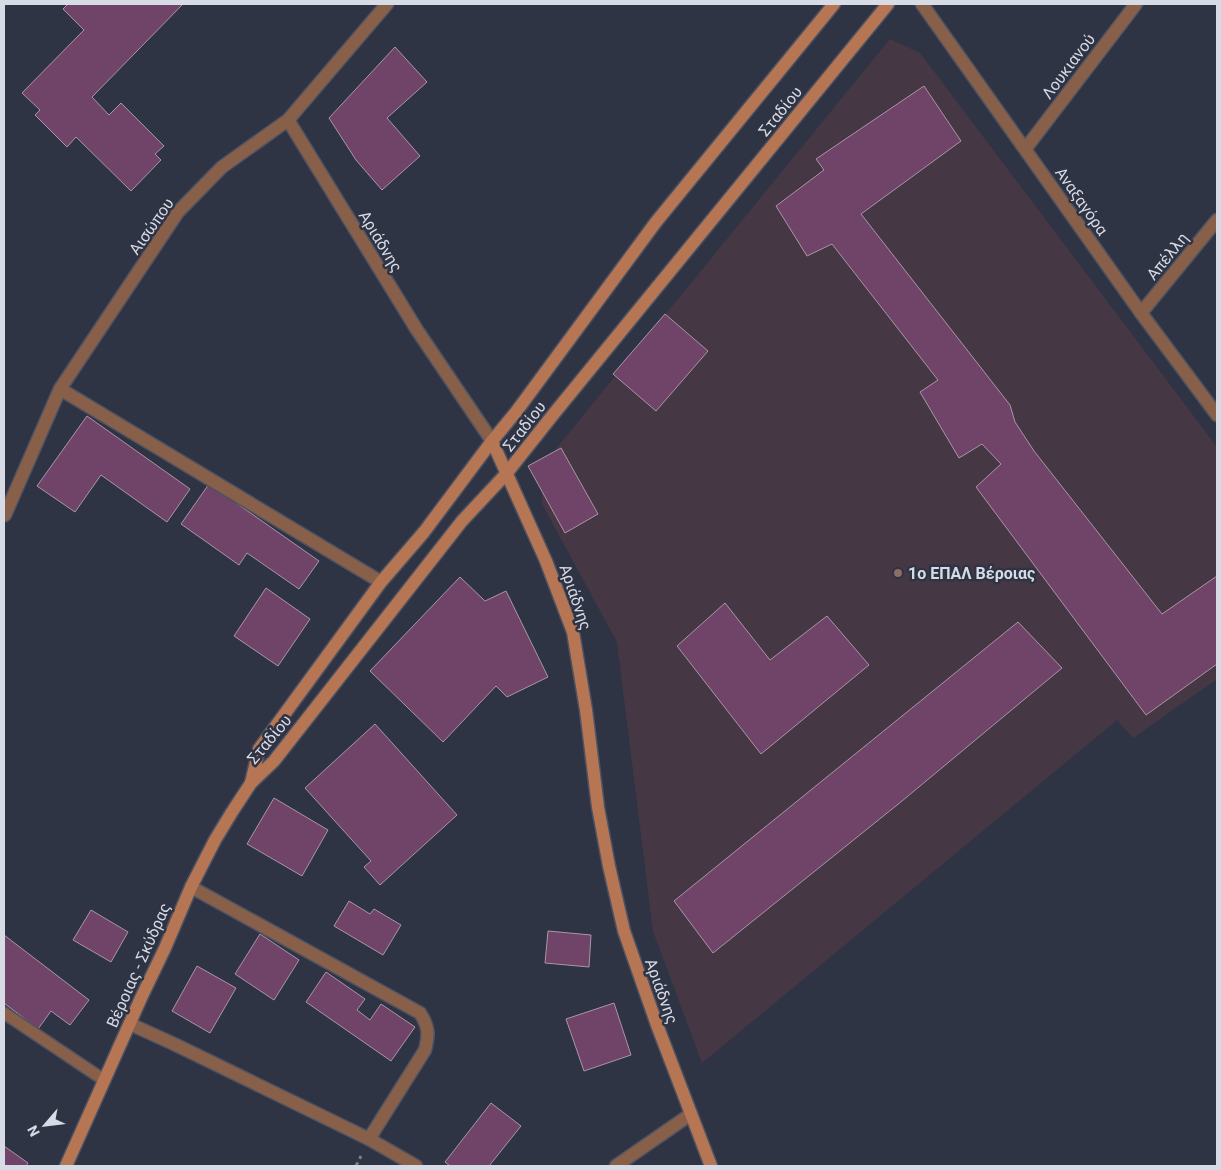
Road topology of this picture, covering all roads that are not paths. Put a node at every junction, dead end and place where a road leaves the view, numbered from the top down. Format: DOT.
graph roads {
  1 [pos="387,4"];
  2 [pos="834,4"];
  3 [pos="888,4"];
  4 [pos="922,4"];
  5 [pos="1136,4"];
  6 [pos="288,120"];
  7 [pos="1026,148"];
  8 [pos="1217,220"];
  9 [pos="1142,313"];
  10 [pos="60,389"];
  11 [pos="1217,415"];
  12 [pos="492,441"];
  13 [pos="506,474"];
  14 [pos="5,515"];
  15 [pos="381,582"];
  16 [pos="251,783"];
  17 [pos="191,887"];
  18 [pos="4,1013"];
  19 [pos="130,1024"];
  20 [pos="104,1080"];
  21 [pos="691,1114"];
  22 [pos="370,1139"];
  23 [pos="66,1166"];
  24 [pos="416,1166"];
  25 [pos="616,1166"];
  26 [pos="711,1166"];
  1 -- 6 [label="street, Αισώπου"];
  2 -- 12 [label="main road, Σταδίου"];
  3 -- 13 [label="main road, Σταδίου"];
  4 -- 7 [label="street, Αναξαγόρα"];
  5 -- 7 [label="street, Λουκιανού"];
  6 -- 10 [label="street, Αισώπου"];
  6 -- 12 [label="street, Αριάδνης"];
  7 -- 9 [label="street, Αναξαγόρα"];
  8 -- 9 [label="street, Απέλλη"];
  9 -- 11 [label="street, Αναξαγόρα"];
  10 -- 14 [label="street, Αισώπου"];
  10 -- 15 [label="street"];
  12 -- 13 [label="main road, Αριάδνης"];
  12 -- 15 [label="main road, Σταδίου"];
  13 -- 16 [label="main road, Σταδίου"];
  13 -- 21 [label="main road, Αριάδνης"];
  15 -- 16 [label="main road, Σταδίου"];
  16 -- 17 [label="main road, Βέροιας - Σκύδρας"];
  17 -- 19 [label="main road, Βέροιας - Σκύδρας"];
  17 -- 22 [label="street"];
  18 -- 20 [label="lane"];
  19 -- 20 [label="main road, Βέροιας - Σκύδρας"];
  19 -- 22 [label="street"];
  20 -- 23 [label="main road, Βέροιας - Σκύδρας"];
  21 -- 25 [label="street"];
  21 -- 26 [label="main road, Αριάδνης"];
  22 -- 24 [label="street"];
}
